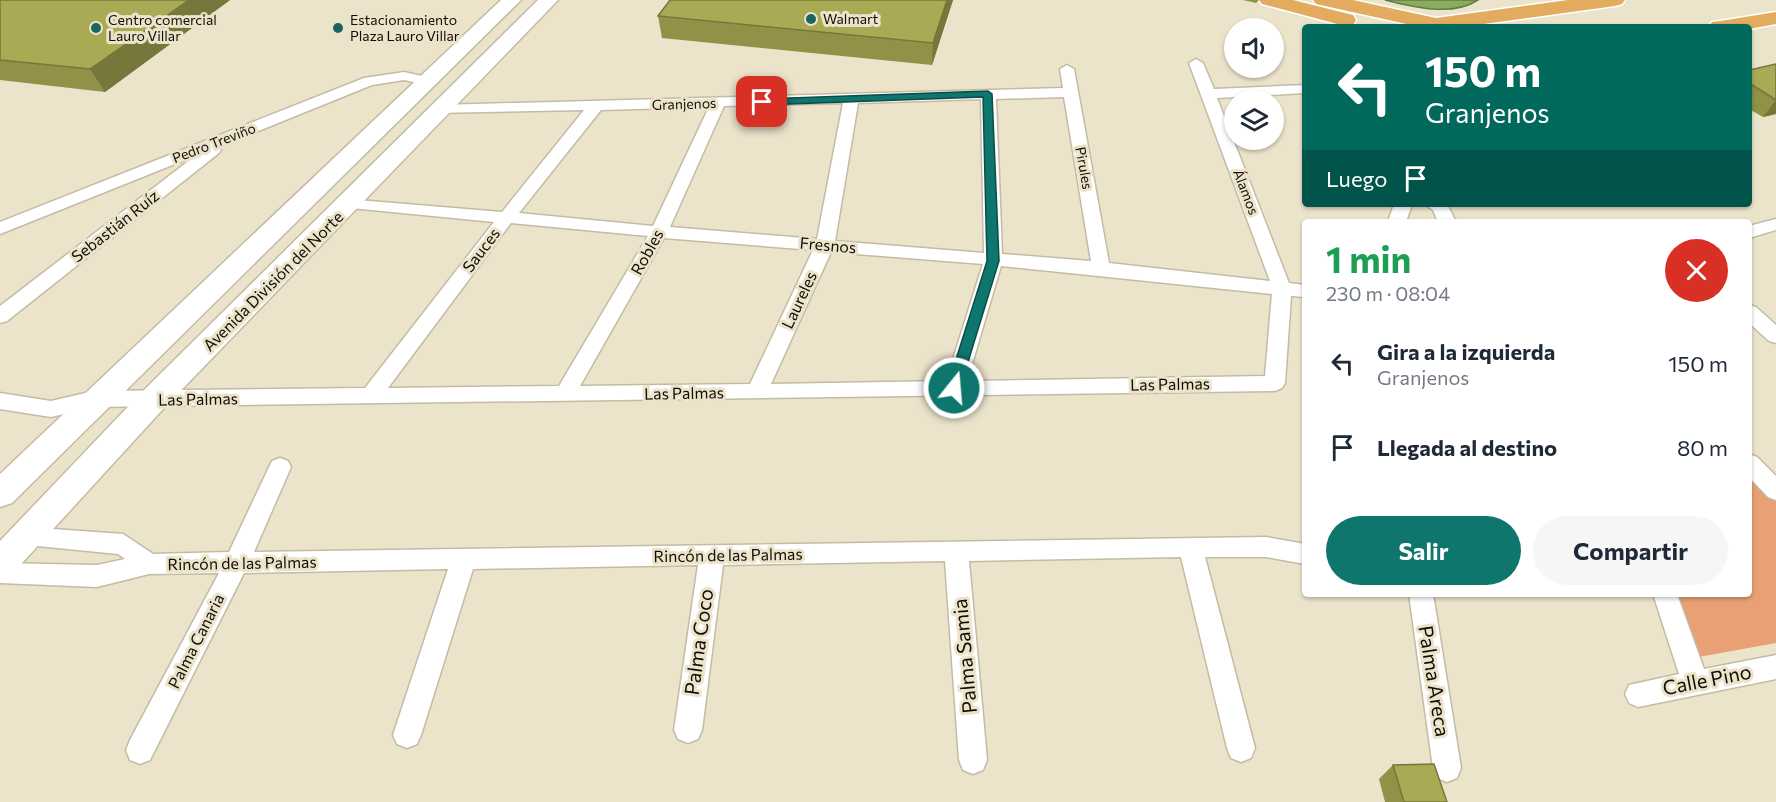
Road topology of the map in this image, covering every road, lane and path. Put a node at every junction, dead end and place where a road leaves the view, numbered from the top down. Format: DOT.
graph roads {
  1 [pos="512,0"];
  2 [pos="549,0"];
  3 [pos="1269,0"];
  4 [pos="1323,0"];
  5 [pos="1615,0"];
  6 [pos="1776,18"];
  7 [pos="1360,24"];
  8 [pos="1421,24"];
  9 [pos="1443,24"];
  10 [pos="1739,24"];
  11 [pos="449,63"];
  12 [pos="1196,63"];
  13 [pos="482,68"];
  14 [pos="1067,69"];
  15 [pos="431,82"];
  16 [pos="1302,89"];
  17 [pos="1071,92"];
  18 [pos="988,94"];
  19 [pos="1209,94"];
  20 [pos="850,99"];
  21 [pos="718,103"];
  22 [pos="595,107"];
  23 [pos="440,110"];
  24 [pos="230,137"];
  25 [pos="351,203"];
  26 [pos="506,218"];
  27 [pos="1776,224"];
  28 [pos="0,228"];
  29 [pos="1752,231"];
  30 [pos="659,232"];
  31 [pos="825,244"];
  32 [pos="993,261"];
  33 [pos="1101,268"];
  34 [pos="1282,288"];
  35 [pos="1302,291"];
  36 [pos="1752,315"];
  37 [pos="0,316"];
  38 [pos="1776,336"];
  39 [pos="954,388"];
  40 [pos="757,392"];
  41 [pos="565,394"];
  42 [pos="371,396"];
  43 [pos="94,399"];
  44 [pos="153,400"];
  45 [pos="0,401"];
  46 [pos="1752,466"];
  47 [pos="280,467"];
  48 [pos="1776,491"];
  49 [pos="0,494"];
  50 [pos="25,537"];
  51 [pos="1190,547"];
  52 [pos="956,552"];
  53 [pos="1302,553"];
  54 [pos="712,554"];
  55 [pos="463,561"];
  56 [pos="237,562"];
  57 [pos="0,564"];
  58 [pos="149,564"];
  59 [pos="0,573"];
  60 [pos="1421,597"];
  61 [pos="1666,597"];
  62 [pos="1776,667"];
  63 [pos="1695,682"];
  64 [pos="1638,694"];
  65 [pos="688,730"];
  66 [pos="407,735"];
  67 [pos="1241,748"];
  68 [pos="140,750"];
  69 [pos="973,760"];
  70 [pos="1447,768"];
  1 -- 11 [label="main road, Avenida División del Norte"];
  2 -- 13 [label="main road, Avenida División del Norte"];
  3 -- 7 [label="highway"];
  4 -- 8 [label="highway"];
  5 -- 9 [label="highway"];
  6 -- 10 [label="highway"];
  11 -- 13 [label="main road"];
  11 -- 15 [label="main road, Avenida División del Norte"];
  12 -- 19 [label="street, Álamos"];
  13 -- 23 [label="main road, Avenida División del Norte"];
  14 -- 17 [label="street, Pirules"];
  15 -- 24 [label="street, Pedro Treviño"];
  15 -- 43 [label="main road, Avenida División del Norte"];
  16 -- 19 [label="street"];
  17 -- 18 [label="street, Granjenos"];
  17 -- 33 [label="street, Pirules"];
  18 -- 20 [label="street, Granjenos"];
  18 -- 32 [label="street"];
  19 -- 34 [label="street, Álamos"];
  20 -- 21 [label="street, Granjenos"];
  20 -- 31 [label="street, Laureles"];
  21 -- 22 [label="street, Granjenos"];
  21 -- 30 [label="street, Robles"];
  22 -- 23 [label="street, Granjenos"];
  22 -- 26 [label="street, Sauces"];
  23 -- 25 [label="main road, Avenida División del Norte"];
  24 -- 28 [label="street, Pedro Treviño"];
  24 -- 37 [label="street, Sebastián Ruíz"];
  25 -- 26 [label="street, Fresnos"];
  25 -- 44 [label="main road, Avenida División del Norte"];
  26 -- 30 [label="street, Fresnos"];
  26 -- 42 [label="street, Sauces"];
  27 -- 29 [label="street"];
  30 -- 31 [label="street, Fresnos"];
  30 -- 41 [label="street, Robles"];
  31 -- 32 [label="street, Fresnos"];
  31 -- 40 [label="street, Laureles"];
  32 -- 33 [label="street, Fresnos"];
  32 -- 39 [label="street"];
  33 -- 34 [label="street, Fresnos"];
  34 -- 35 [label="street, Fresnos"];
  34 -- 39 [label="street, Las Palmas"];
  36 -- 38 [label="street"];
  39 -- 40 [label="street, Las Palmas"];
  40 -- 41 [label="street, Las Palmas"];
  41 -- 42 [label="street, Las Palmas"];
  42 -- 44 [label="street, Las Palmas"];
  43 -- 44 [label="street, Las Palmas"];
  43 -- 45 [label="street, Las Palmas"];
  43 -- 49 [label="main road, Avenida División del Norte"];
  44 -- 50 [label="main road, Avenida División del Norte"];
  46 -- 48 [label="street"];
  47 -- 56 [label="street, Palma Canaria"];
  50 -- 57 [label="main road, Avenida División del Norte"];
  50 -- 58 [label="street"];
  51 -- 52 [label="street, Rincón de las Palmas"];
  51 -- 53 [label="street, Rincón de las Palmas"];
  51 -- 67 [label="street"];
  52 -- 54 [label="street, Rincón de las Palmas"];
  52 -- 69 [label="street, Palma Samia"];
  54 -- 55 [label="street, Rincón de las Palmas"];
  54 -- 65 [label="street, Palma Coco"];
  55 -- 56 [label="street, Rincón de las Palmas"];
  55 -- 66 [label="street"];
  56 -- 58 [label="street, Rincón de las Palmas"];
  56 -- 68 [label="street, Palma Canaria"];
  58 -- 59 [label="street, Rincón de las Palmas"];
  60 -- 70 [label="street, Palma Areca"];
  61 -- 63 [label="street"];
  62 -- 63 [label="street, Calle Pino"];
  63 -- 64 [label="street, Calle Pino"];
}
